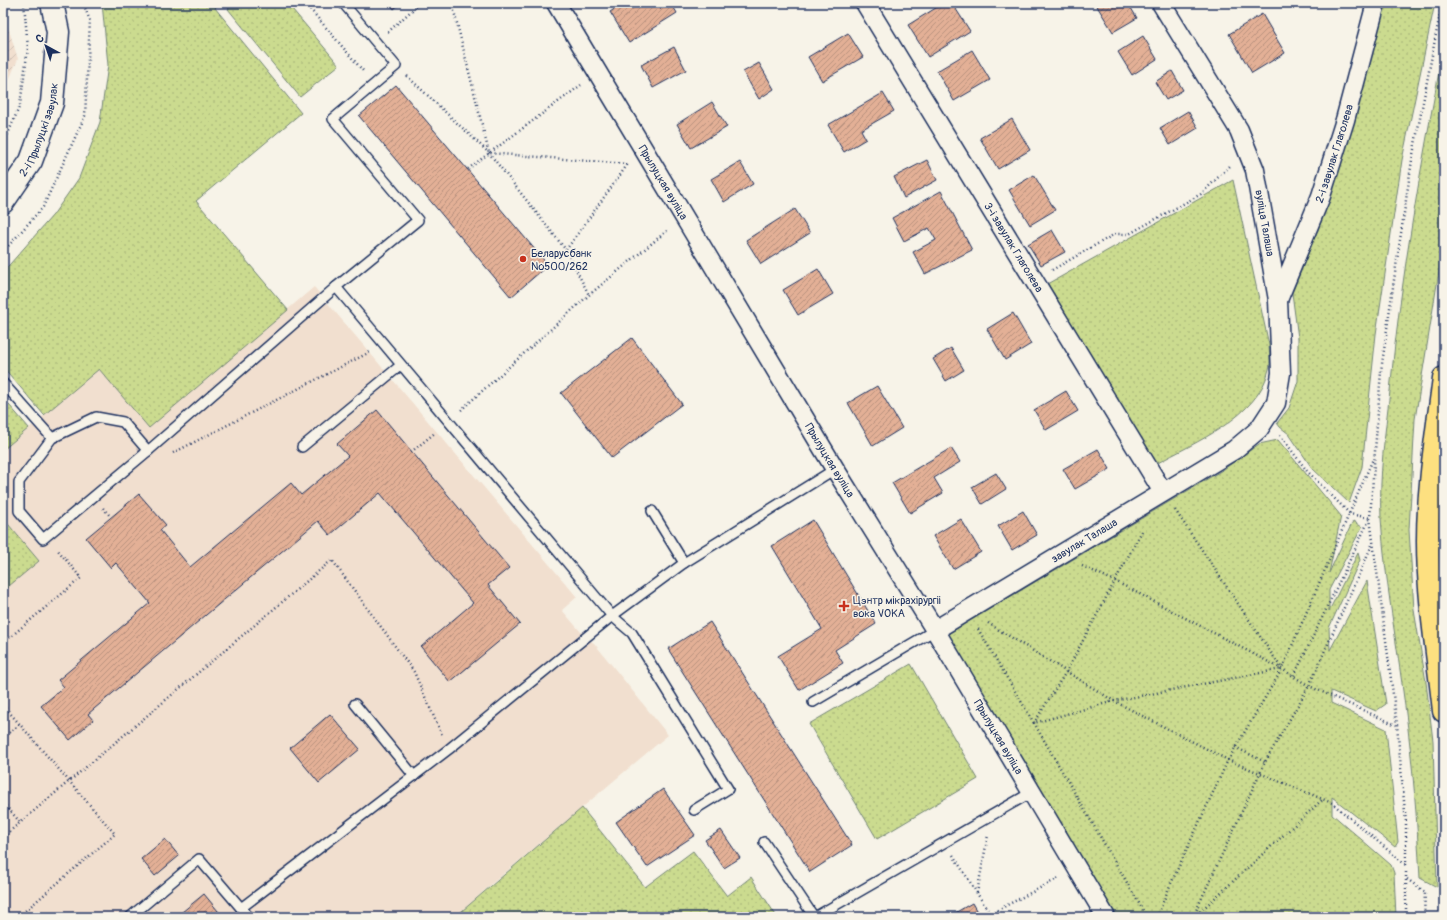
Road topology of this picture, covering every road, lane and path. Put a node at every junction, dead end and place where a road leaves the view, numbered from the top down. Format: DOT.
graph roads {
  1 [pos="24,3"];
  2 [pos="52,3"];
  3 [pos="305,3"];
  4 [pos="343,3"];
  5 [pos="420,3"];
  6 [pos="452,3"];
  7 [pos="556,3"];
  8 [pos="865,3"];
  9 [pos="1161,3"];
  10 [pos="1376,3"];
  11 [pos="1442,3"];
  12 [pos="377,42"];
  13 [pos="396,66"];
  14 [pos="374,84"];
  15 [pos="581,85"];
  16 [pos="3,146"];
  17 [pos="1247,149"];
  18 [pos="489,153"];
  19 [pos="468,169"];
  20 [pos="3,202"];
  21 [pos="684,216"];
  22 [pos="566,250"];
  23 [pos="1034,281"];
  24 [pos="336,287"];
  25 [pos="589,296"];
  26 [pos="1278,300"];
  27 [pos="384,345"];
  28 [pos="401,365"];
  29 [pos="1444,378"];
  30 [pos="3,383"];
  31 [pos="449,421"];
  32 [pos="1259,429"];
  33 [pos="52,438"];
  34 [pos="302,447"];
  35 [pos="1234,450"];
  36 [pos="148,451"];
  37 [pos="411,452"];
  38 [pos="169,455"];
  39 [pos="1375,455"];
  40 [pos="835,469"];
  41 [pos="1163,492"];
  42 [pos="99,503"];
  43 [pos="652,511"];
  44 [pos="1350,514"];
  45 [pos="111,517"];
  46 [pos="1370,518"];
  47 [pos="1145,526"];
  48 [pos="52,543"];
  49 [pos="1372,544"];
  50 [pos="1057,556"];
  51 [pos="684,564"];
  52 [pos="1115,581"];
  53 [pos="967,610"];
  54 [pos="612,616"];
  55 [pos="935,630"];
  56 [pos="3,643"];
  57 [pos="1282,669"];
  58 [pos="1066,672"];
  59 [pos="1294,676"];
  60 [pos="1309,686"];
  61 [pos="1114,701"];
  62 [pos="813,702"];
  63 [pos="3,704"];
  64 [pos="355,704"];
  65 [pos="1444,711"];
  66 [pos="1034,723"];
  67 [pos="20,724"];
  68 [pos="1397,725"];
  69 [pos="3,738"];
  70 [pos="1235,747"];
  71 [pos="449,749"];
  72 [pos="1228,760"];
  73 [pos="1265,762"];
  74 [pos="1261,772"];
  75 [pos="414,776"];
  76 [pos="69,781"];
  77 [pos="1032,792"];
  78 [pos="1322,800"];
  79 [pos="3,803"];
  80 [pos="694,810"];
  81 [pos="992,816"];
  82 [pos="20,822"];
  83 [pos="3,837"];
  84 [pos="764,842"];
  85 [pos="945,843"];
  86 [pos="1407,866"];
  87 [pos="1078,868"];
  88 [pos="1406,879"];
  89 [pos="977,894"];
  90 [pos="242,908"];
  91 [pos="991,916"];
  92 [pos="18,917"];
  93 [pos="130,917"];
  94 [pos="249,917"];
  95 [pos="814,917"];
  96 [pos="1106,917"];
  97 [pos="1147,917"];
  98 [pos="1157,917"];
  99 [pos="1194,917"];
  100 [pos="1406,917"];
  101 [pos="1424,917"];
  1 -- 16 [label="path"];
  2 -- 20 [label="street, 2-і Прылуцкі завулак"];
  3 -- 14 [label="path"];
  4 -- 12 [label="lane"];
  5 -- 12 [label="path"];
  6 -- 18 [label="path"];
  7 -- 21 [label="street, Прылуцкая вуліца"];
  8 -- 23 [label="street, 3-і завулак Глаголева"];
  9 -- 17 [label="street, вуліца Талаша"];
  10 -- 26 [label="street, 2-і завулак Глаголева"];
  11 -- 39 [label="path"];
  12 -- 13 [label="lane"];
  13 -- 14 [label="lane"];
  13 -- 18 [label="path"];
  14 -- 24 [label="lane"];
  15 -- 18 [label="path"];
  17 -- 23 [label="path"];
  17 -- 26 [label="street, вуліца Талаша"];
  18 -- 19 [label="path"];
  18 -- 22 [label="path"];
  18 -- 22 [label="path"];
  21 -- 25 [label="path"];
  21 -- 40 [label="street, Прылуцкая вуліца"];
  22 -- 25 [label="path"];
  23 -- 41 [label="street, 3-і завулак Глаголева"];
  24 -- 27 [label="lane"];
  24 -- 36 [label="lane"];
  25 -- 31 [label="path"];
  26 -- 32 [label="street, вуліца Талаша"];
  27 -- 28 [label="lane"];
  27 -- 38 [label="path"];
  28 -- 31 [label="lane"];
  28 -- 34 [label="lane"];
  29 -- 65 [label="main road"];
  30 -- 33 [label="lane"];
  31 -- 37 [label="path"];
  31 -- 54 [label="lane"];
  32 -- 35 [label="street, вуліца Талаша"];
  32 -- 44 [label="path"];
  33 -- 36 [label="lane"];
  33 -- 36 [label="lane"];
  35 -- 41 [label="street, завулак Талаша"];
  39 -- 44 [label="path"];
  39 -- 46 [label="path"];
  40 -- 51 [label="lane"];
  40 -- 55 [label="street, Прылуцкая вуліца"];
  41 -- 50 [label="street, завулак Талаша"];
  41 -- 57 [label="path"];
  42 -- 45 [label="path"];
  43 -- 51 [label="lane"];
  44 -- 46 [label="path"];
  44 -- 57 [label="path"];
  46 -- 49 [label="path"];
  46 -- 59 [label="path"];
  47 -- 52 [label="path"];
  48 -- 56 [label="path"];
  49 -- 60 [label="path"];
  49 -- 68 [label="path"];
  50 -- 52 [label="path"];
  50 -- 53 [label="street, завулак Талаша"];
  51 -- 54 [label="lane"];
  52 -- 57 [label="path"];
  52 -- 58 [label="path"];
  53 -- 55 [label="street, завулак Талаша"];
  53 -- 58 [label="path"];
  53 -- 66 [label="path"];
  54 -- 71 [label="lane"];
  54 -- 80 [label="lane"];
  55 -- 62 [label="lane"];
  55 -- 77 [label="street, Прылуцкая вуліца"];
  57 -- 59 [label="path"];
  57 -- 61 [label="path"];
  57 -- 70 [label="path"];
  58 -- 61 [label="path"];
  58 -- 66 [label="path"];
  59 -- 60 [label="path"];
  60 -- 68 [label="path"];
  60 -- 73 [label="path"];
  61 -- 66 [label="path"];
  61 -- 72 [label="path"];
  63 -- 67 [label="path"];
  64 -- 75 [label="lane"];
  66 -- 97 [label="path"];
  67 -- 69 [label="path"];
  67 -- 76 [label="path"];
  68 -- 86 [label="path"];
  70 -- 72 [label="path"];
  70 -- 73 [label="path"];
  71 -- 75 [label="lane"];
  71 -- 76 [label="path"];
  72 -- 74 [label="path"];
  72 -- 98 [label="path"];
  73 -- 74 [label="path"];
  74 -- 78 [label="path"];
  74 -- 99 [label="path"];
  75 -- 90 [label="lane"];
  76 -- 82 [label="path"];
  76 -- 92 [label="path"];
  77 -- 81 [label="lane"];
  77 -- 87 [label="street, Прылуцкая вуліца"];
  78 -- 86 [label="path"];
  78 -- 99 [label="path"];
  79 -- 82 [label="path"];
  81 -- 85 [label="lane"];
  81 -- 89 [label="path"];
  82 -- 83 [label="path"];
  84 -- 95 [label="lane"];
  85 -- 89 [label="path"];
  85 -- 95 [label="lane"];
  86 -- 88 [label="path"];
  87 -- 91 [label="path"];
  87 -- 96 [label="street, Прылуцкая вуліца"];
  88 -- 100 [label="path"];
  88 -- 101 [label="path"];
  89 -- 91 [label="path"];
  90 -- 93 [label="lane"];
  90 -- 94 [label="lane"];
}
